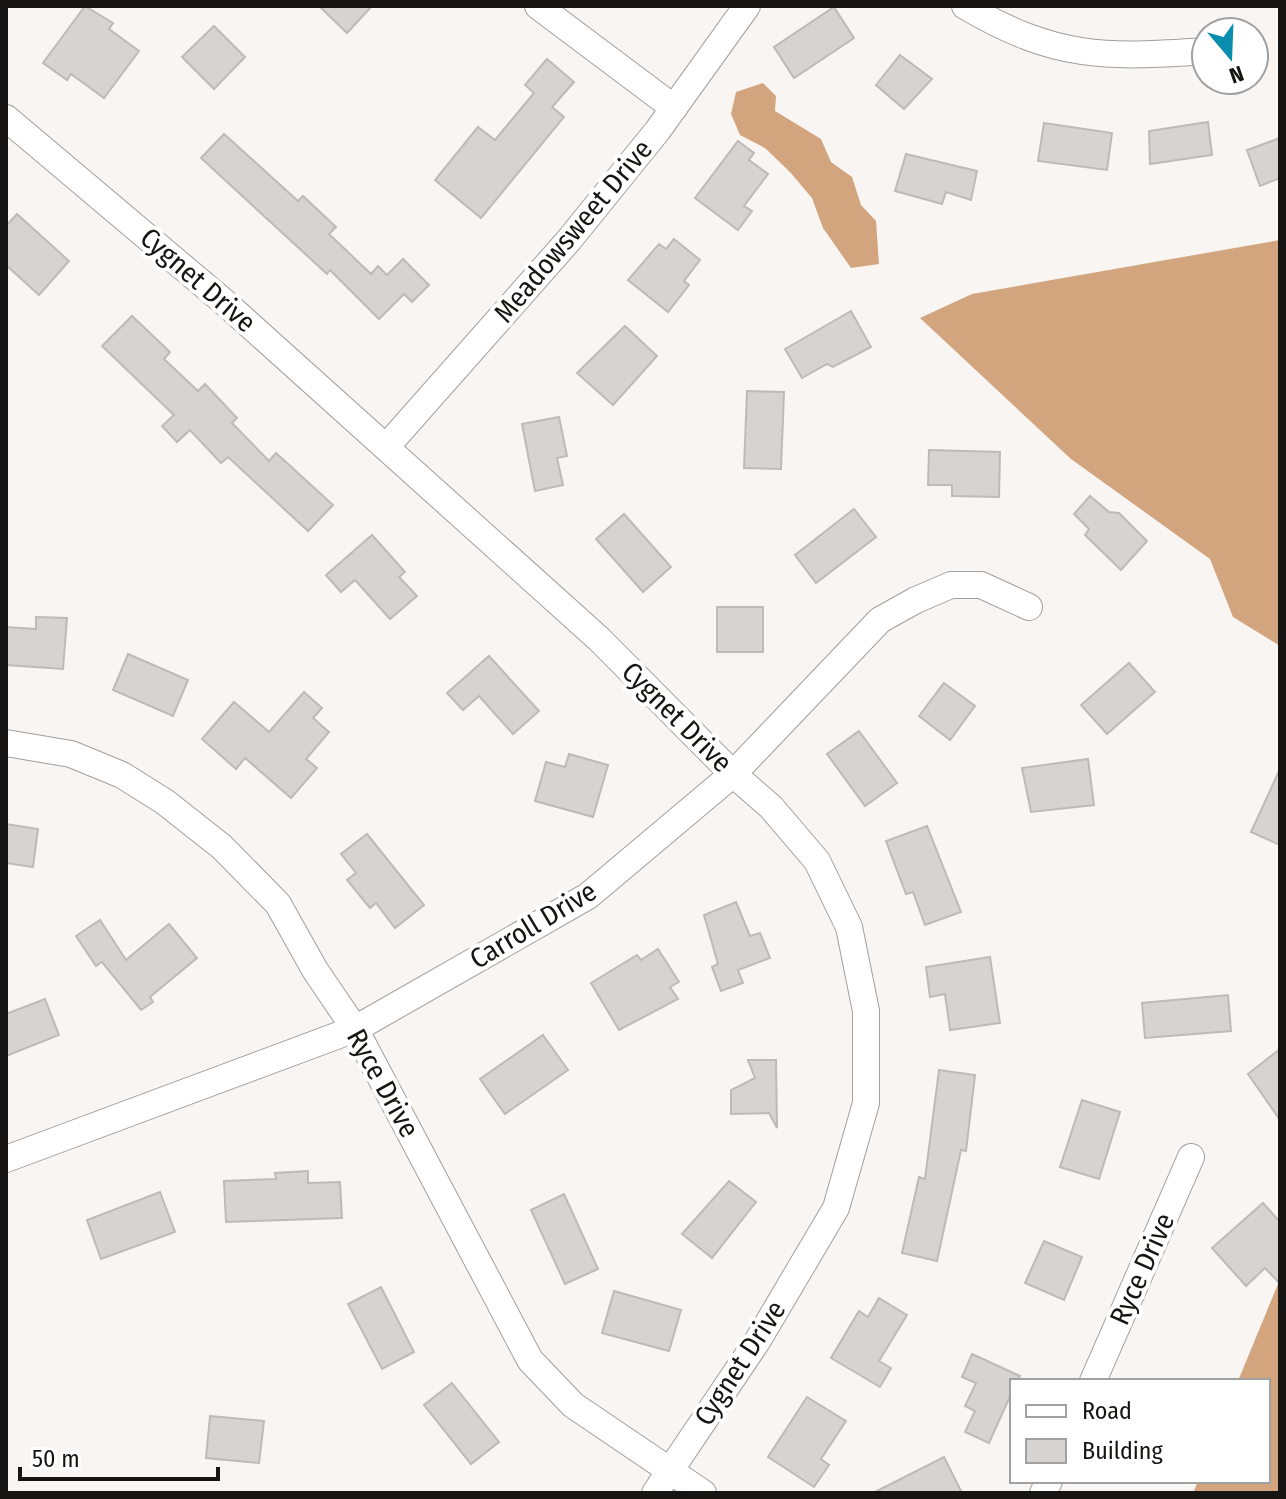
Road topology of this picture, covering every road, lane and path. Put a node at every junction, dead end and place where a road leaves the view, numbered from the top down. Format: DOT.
graph roads {
  1 [pos="538,6"];
  2 [pos="747,6"];
  3 [pos="965,6"];
  4 [pos="1190,52"];
  5 [pos="674,108"];
  6 [pos="6,118"];
  7 [pos="387,446"];
  8 [pos="1029,607"];
  9 [pos="6,743"];
  10 [pos="733,774"];
  11 [pos="355,1029"];
  12 [pos="1191,1157"];
  13 [pos="6,1159"];
  14 [pos="1094,1379"];
  15 [pos="661,1482"];
  16 [pos="703,1493"];
  1 -- 5 [label="street"];
  2 -- 5 [label="street, Meadowsweet Drive"];
  3 -- 4 [label="street"];
  5 -- 7 [label="street, Meadowsweet Drive"];
  6 -- 7 [label="street, Cygnet Drive"];
  7 -- 10 [label="street, Cygnet Drive"];
  8 -- 10 [label="street, Carroll Drive"];
  9 -- 11 [label="street, Ryce Drive"];
  10 -- 11 [label="street, Carroll Drive"];
  10 -- 15 [label="street, Cygnet Drive"];
  11 -- 13 [label="street, Carroll Drive"];
  11 -- 15 [label="street, Ryce Drive"];
  12 -- 14 [label="street, Ryce Drive"];
  15 -- 16 [label="street, Ryce Drive"];
}
